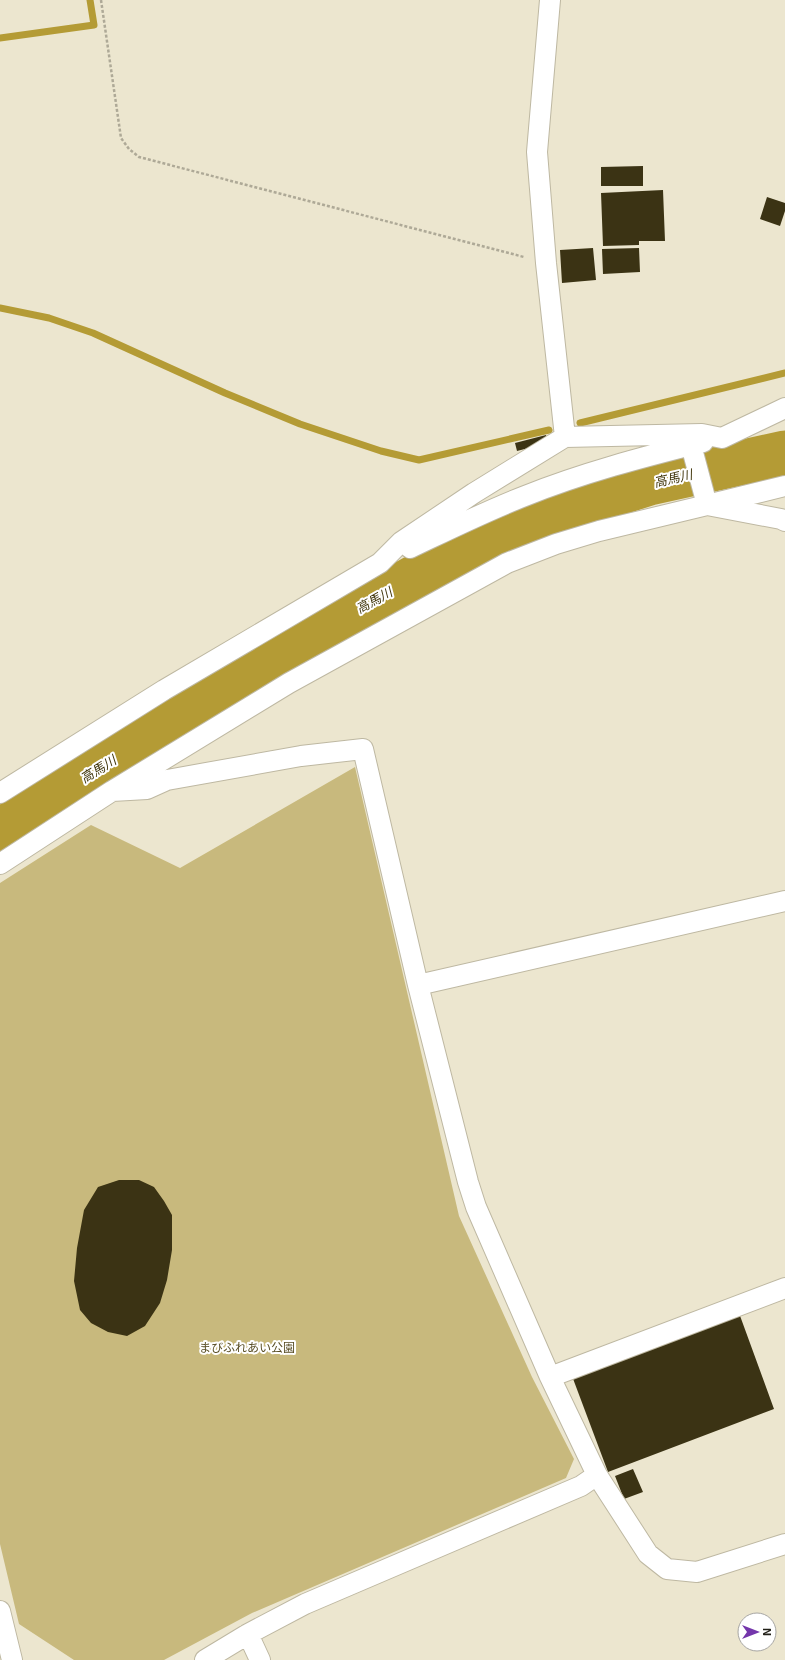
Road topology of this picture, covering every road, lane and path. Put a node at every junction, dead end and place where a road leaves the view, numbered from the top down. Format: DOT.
graph roads {
  1 [pos="101,0"];
  2 [pos="550,0"];
  3 [pos="546,263"];
  4 [pos="785,408"];
  5 [pos="565,437"];
  6 [pos="722,438"];
  7 [pos="693,451"];
  8 [pos="785,486"];
  9 [pos="706,498"];
  10 [pos="785,522"];
  11 [pos="380,563"];
  12 [pos="112,791"];
  13 [pos="0,793"];
  14 [pos="0,864"];
  15 [pos="785,901"];
  16 [pos="418,985"];
  17 [pos="785,1288"];
  18 [pos="550,1377"];
  19 [pos="597,1475"];
  20 [pos="785,1544"];
  21 [pos="0,1611"];
  22 [pos="248,1634"];
  23 [pos="12,1660"];
  24 [pos="205,1660"];
  25 [pos="260,1660"];
  1 -- 3 [label="path"];
  2 -- 3 [label="street"];
  3 -- 5 [label="street"];
  4 -- 6 [label="street"];
  5 -- 6 [label="street"];
  5 -- 11 [label="street"];
  6 -- 7 [label="street"];
  7 -- 9 [label="street"];
  7 -- 11 [label="street"];
  8 -- 9 [label="street"];
  9 -- 10 [label="street"];
  9 -- 12 [label="street"];
  11 -- 13 [label="street"];
  12 -- 14 [label="street"];
  12 -- 16 [label="street"];
  15 -- 16 [label="street"];
  16 -- 18 [label="street"];
  17 -- 18 [label="street"];
  18 -- 19 [label="street"];
  19 -- 20 [label="street"];
  19 -- 22 [label="street"];
  21 -- 23 [label="street"];
  22 -- 24 [label="street"];
  22 -- 25 [label="street"];
}
